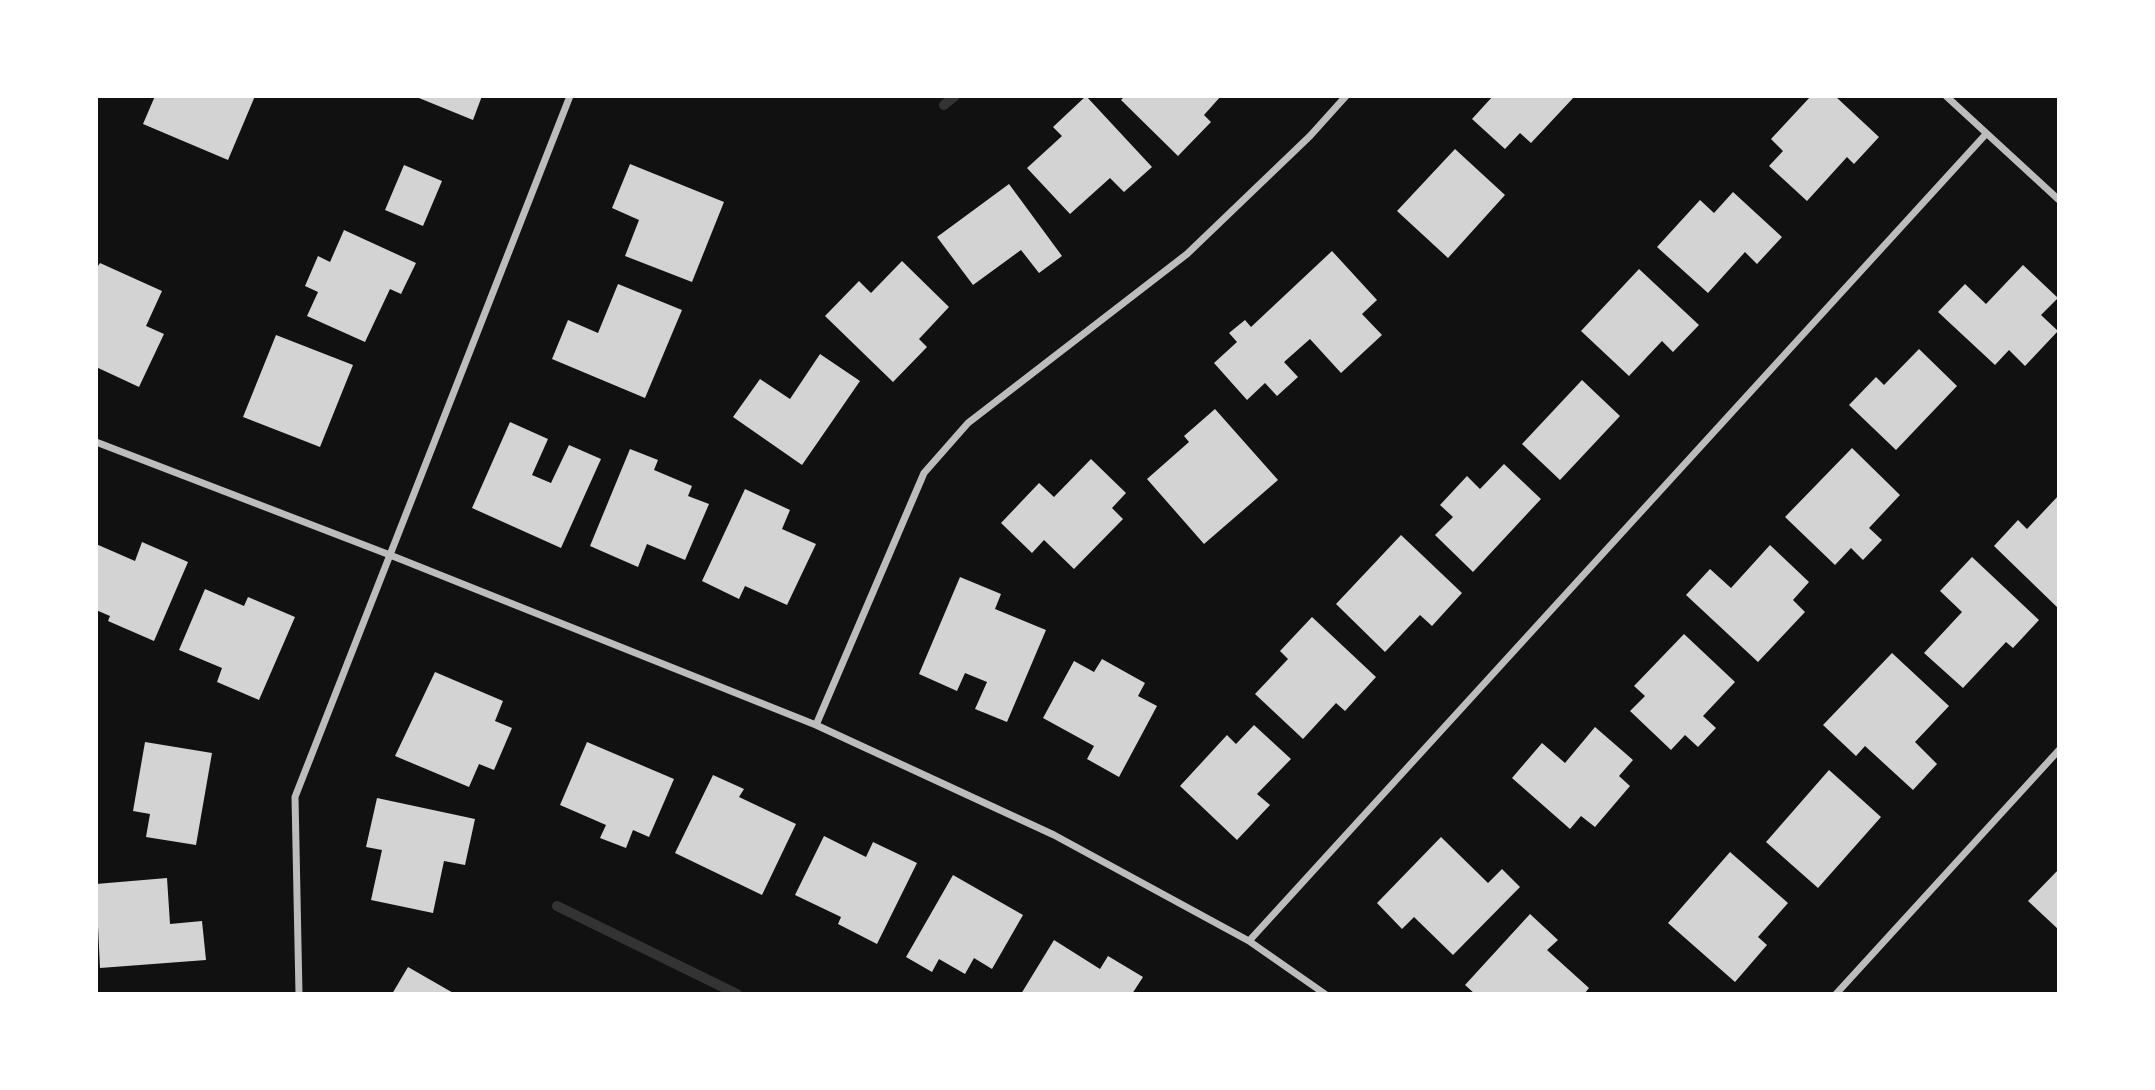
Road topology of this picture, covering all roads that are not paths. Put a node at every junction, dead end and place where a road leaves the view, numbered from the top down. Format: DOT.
graph roads {
  1 [pos="570,96"];
  2 [pos="1346,96"];
  3 [pos="1946,96"];
  4 [pos="1986,134"];
  5 [pos="2059,200"];
  6 [pos="96,442"];
  7 [pos="390,555"];
  8 [pos="816,725"];
  9 [pos="2059,750"];
  10 [pos="1249,942"];
  11 [pos="299,994"];
  12 [pos="1325,994"];
  13 [pos="1836,994"];
  1 -- 7 [label="street"];
  2 -- 8 [label="street"];
  3 -- 4 [label="street"];
  4 -- 5 [label="street"];
  4 -- 10 [label="street"];
  6 -- 7 [label="street"];
  7 -- 8 [label="street"];
  7 -- 11 [label="street"];
  8 -- 10 [label="street"];
  9 -- 13 [label="street"];
  10 -- 12 [label="street"];
}
